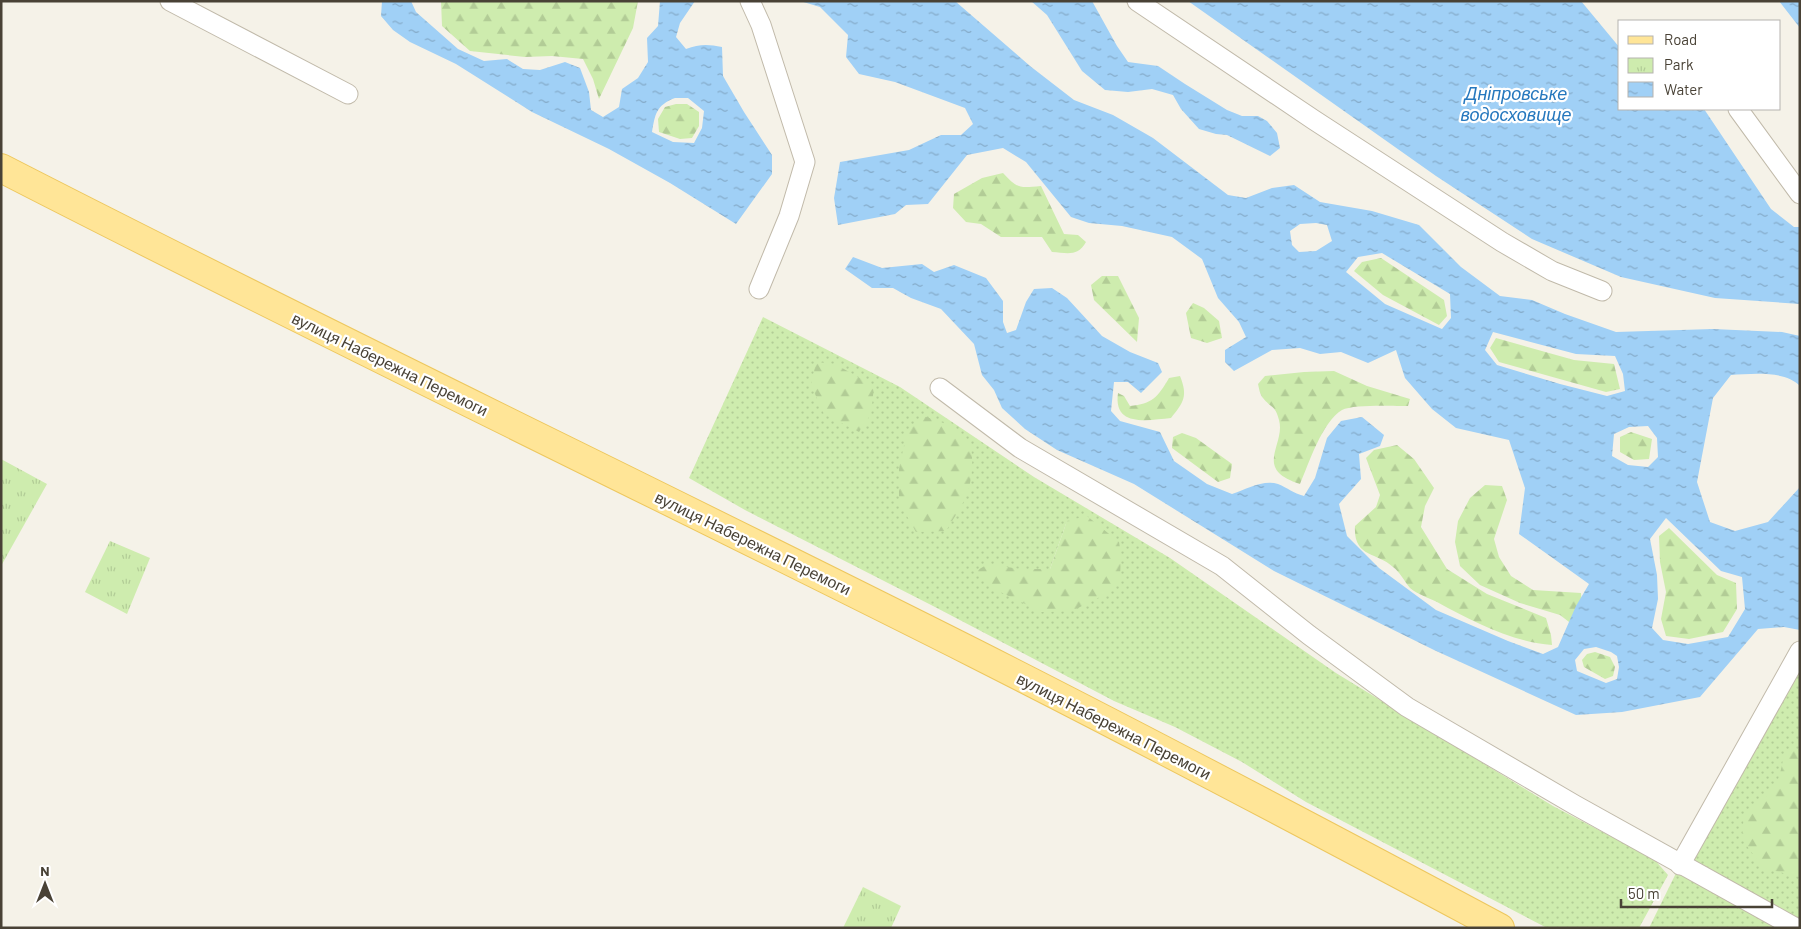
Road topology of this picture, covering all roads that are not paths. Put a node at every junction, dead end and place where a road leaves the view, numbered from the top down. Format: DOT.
graph roads {
  1 [pos="170,1"];
  2 [pos="750,1"];
  3 [pos="1137,1"];
  4 [pos="348,94"];
  5 [pos="1739,110"];
  6 [pos="1,168"];
  7 [pos="1800,194"];
  8 [pos="759,289"];
  9 [pos="1602,291"];
  10 [pos="940,388"];
  11 [pos="1797,656"];
  12 [pos="1680,865"];
  13 [pos="1500,928"];
  14 [pos="1796,928"];
  1 -- 4 [label="street"];
  2 -- 8 [label="street"];
  3 -- 9 [label="street"];
  5 -- 7 [label="street"];
  6 -- 13 [label="main road, вулиця Набережна Перемоги"];
  10 -- 12 [label="street"];
  11 -- 12 [label="street"];
  12 -- 14 [label="street"];
}
